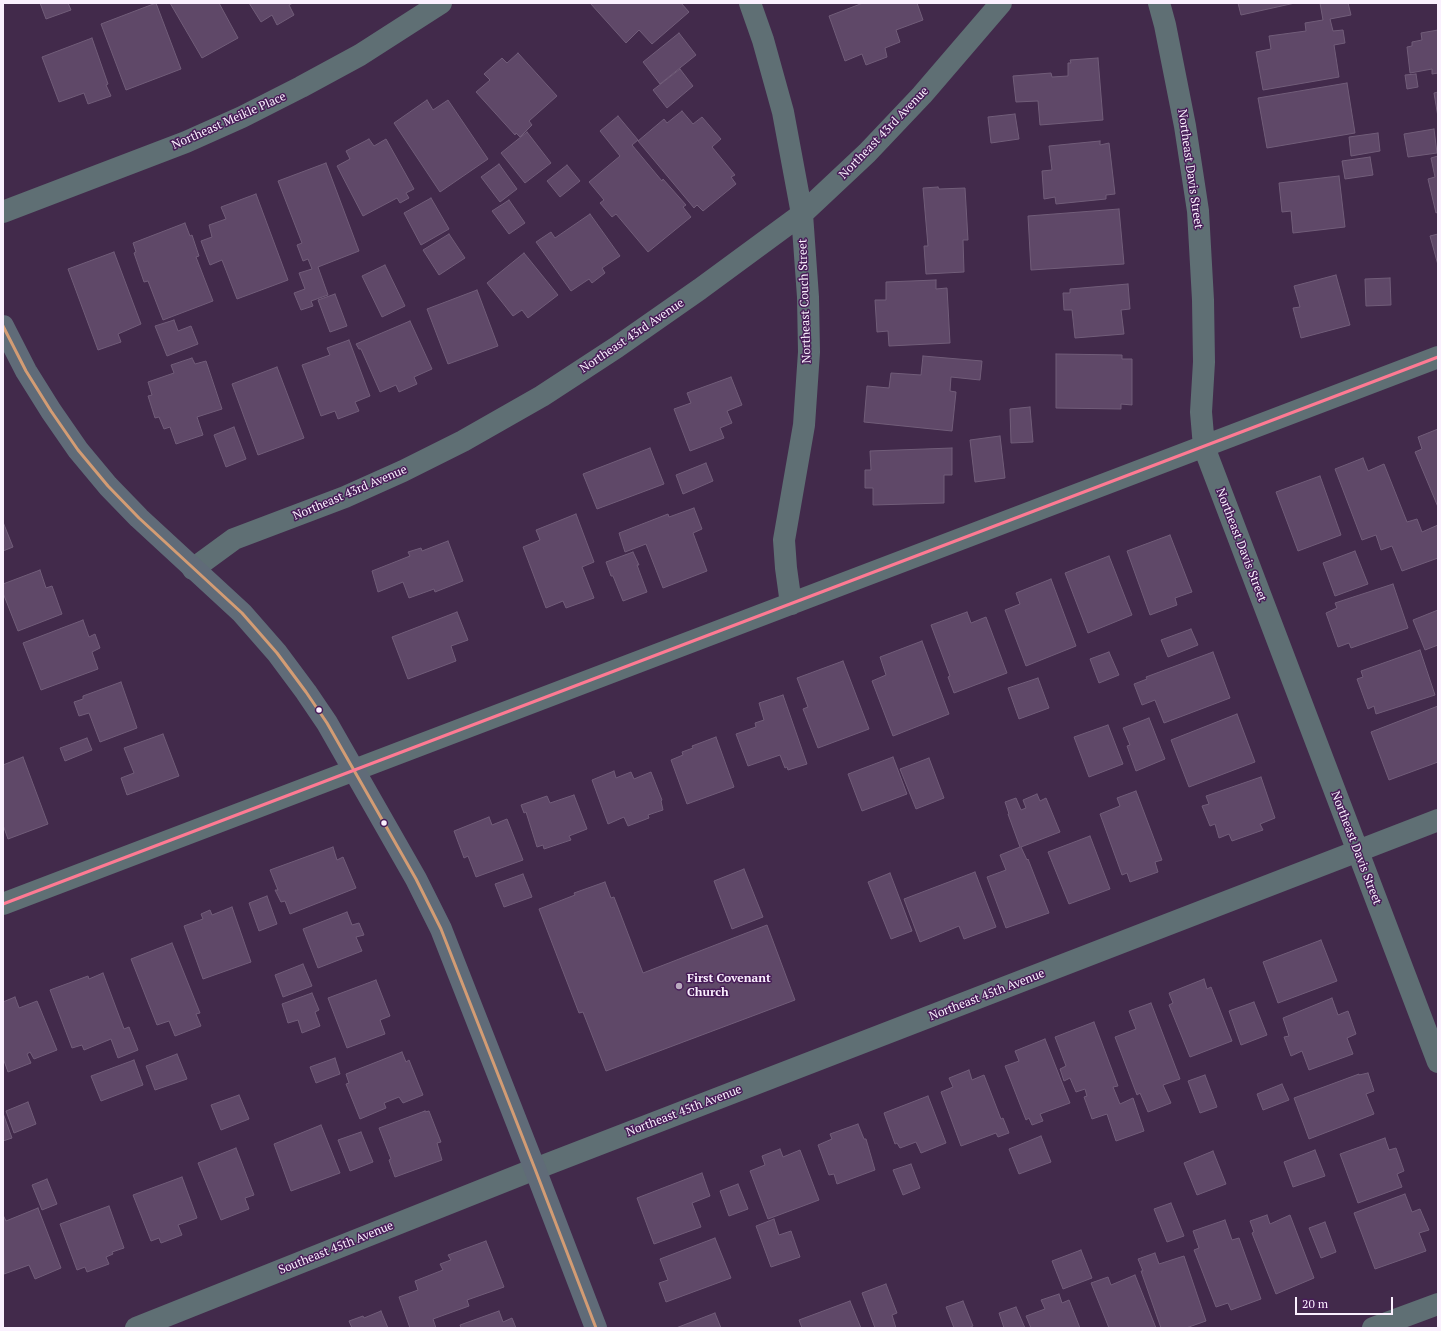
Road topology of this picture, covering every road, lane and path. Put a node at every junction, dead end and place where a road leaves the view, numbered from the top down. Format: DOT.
graph roads {
  1 [pos="441,3"];
  2 [pos="750,3"];
  3 [pos="1001,3"];
  4 [pos="1159,3"];
  5 [pos="3,212"];
  6 [pos="802,214"];
  7 [pos="3,326"];
  8 [pos="1438,357"];
  9 [pos="1204,447"];
  10 [pos="193,569"];
  11 [pos="791,604"];
  12 [pos="354,770"];
  13 [pos="1438,820"];
  14 [pos="1357,850"];
  15 [pos="3,904"];
  16 [pos="1438,1062"];
  17 [pos="535,1168"];
  18 [pos="1438,1304"];
  19 [pos="136,1328"];
  20 [pos="596,1328"];
  21 [pos="1373,1328"];
  1 -- 5 [label="street, Northeast Meikle Place"];
  2 -- 6 [label="street, Northeast Couch Street"];
  3 -- 6 [label="street, Northeast 43rd Avenue"];
  4 -- 9 [label="street, Northeast Davis Street"];
  6 -- 10 [label="street, Northeast 43rd Avenue"];
  6 -- 11 [label="street, Northeast Couch Street"];
  7 -- 10 [label="main road"];
  8 -- 9 [label="street"];
  9 -- 11 [label="street"];
  9 -- 14 [label="street, Northeast Davis Street"];
  10 -- 12 [label="main road"];
  11 -- 12 [label="street"];
  12 -- 15 [label="street"];
  12 -- 17 [label="main road"];
  13 -- 14 [label="street, Northeast 45th Avenue"];
  14 -- 16 [label="street, Northeast Davis Street"];
  14 -- 17 [label="street, Northeast 45th Avenue"];
  17 -- 19 [label="street, Southeast 45th Avenue"];
  17 -- 20 [label="main road"];
  18 -- 21 [label="street"];
}
